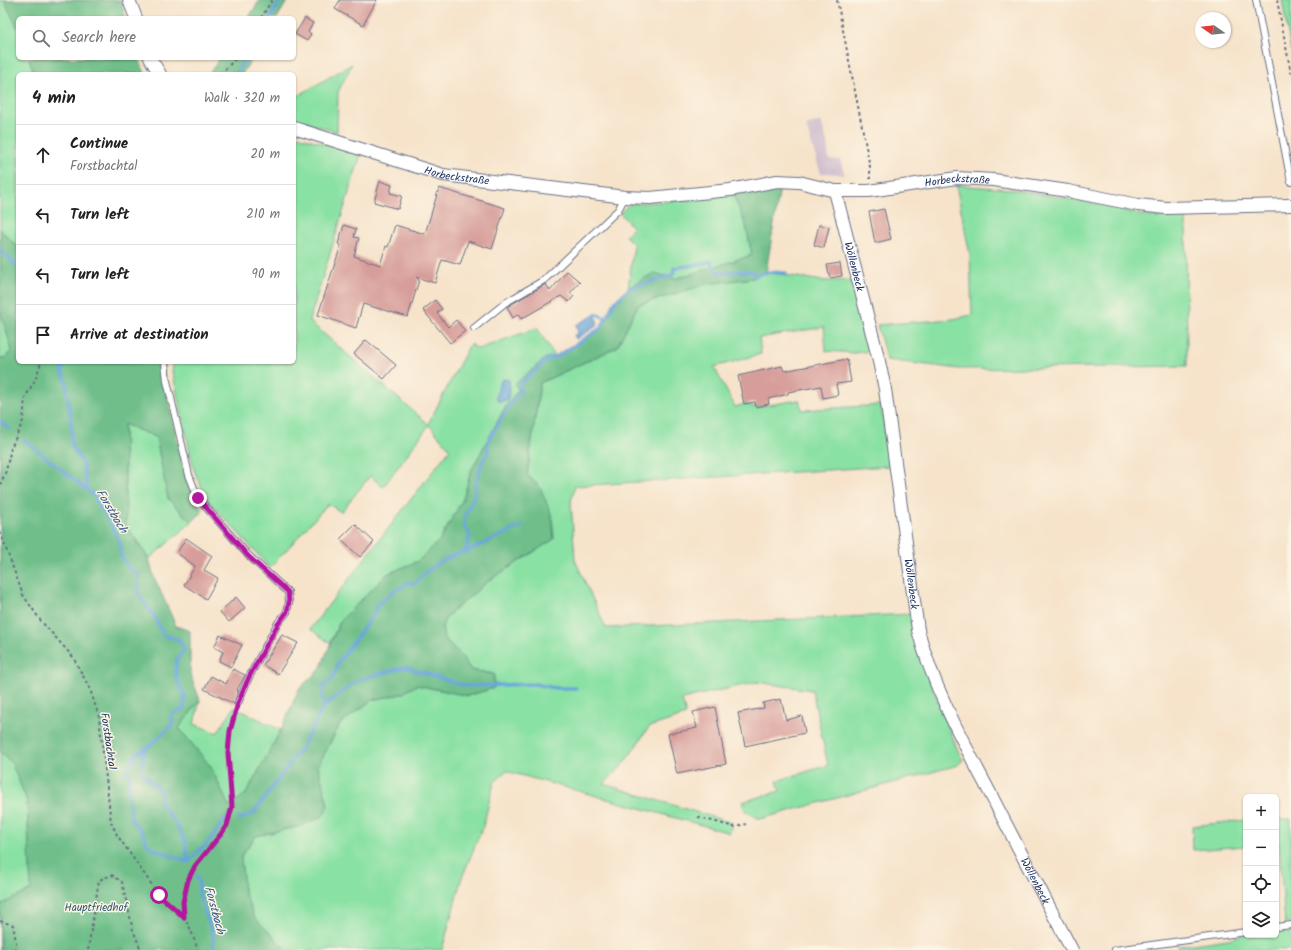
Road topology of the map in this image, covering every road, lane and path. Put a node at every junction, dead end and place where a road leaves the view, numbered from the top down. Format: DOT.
graph roads {
  1 [pos="129,0"];
  2 [pos="272,0"];
  3 [pos="837,0"];
  4 [pos="1256,0"];
  5 [pos="1277,0"];
  6 [pos="135,16"];
  7 [pos="262,16"];
  8 [pos="151,60"];
  9 [pos="234,60"];
  10 [pos="159,72"];
  11 [pos="223,72"];
  12 [pos="1291,73"];
  13 [pos="296,129"];
  14 [pos="1291,182"];
  15 [pos="870,190"];
  16 [pos="835,191"];
  17 [pos="624,197"];
  18 [pos="1291,205"];
  19 [pos="474,328"];
  20 [pos="40,364"];
  21 [pos="165,364"];
  22 [pos="0,485"];
  23 [pos="0,532"];
  24 [pos="238,703"];
  25 [pos="698,817"];
  26 [pos="746,824"];
  27 [pos="184,917"];
  28 [pos="0,921"];
  29 [pos="1291,926"];
  30 [pos="1279,927"];
  31 [pos="1243,932"];
  32 [pos="15,950"];
  33 [pos="88,950"];
  34 [pos="141,950"];
  35 [pos="198,950"];
  36 [pos="1072,950"];
  37 [pos="1115,950"];
  1 -- 6 [label="street"];
  2 -- 7 [label="path"];
  3 -- 15 [label="path"];
  4 -- 14 [label="lane"];
  5 -- 12 [label="path"];
  8 -- 10 [label="street"];
  9 -- 11 [label="path"];
  13 -- 17 [label="street, Horbeckstraße"];
  15 -- 16 [label="street, Horbeckstraße"];
  15 -- 18 [label="street, Horbeckstraße"];
  16 -- 17 [label="street, Horbeckstraße"];
  16 -- 36 [label="street, Wöllenbeck"];
  17 -- 19 [label="lane"];
  20 -- 22 [label="path"];
  21 -- 24 [label="lane"];
  23 -- 27 [label="path, Forstbachtal"];
  24 -- 27 [label="path"];
  25 -- 26 [label="path"];
  27 -- 35 [label="path, Forstbachtal"];
  28 -- 32 [label="path"];
  29 -- 30 [label="lane"];
  31 -- 37 [label="lane"];
  33 -- 34 [label="path"];
}
